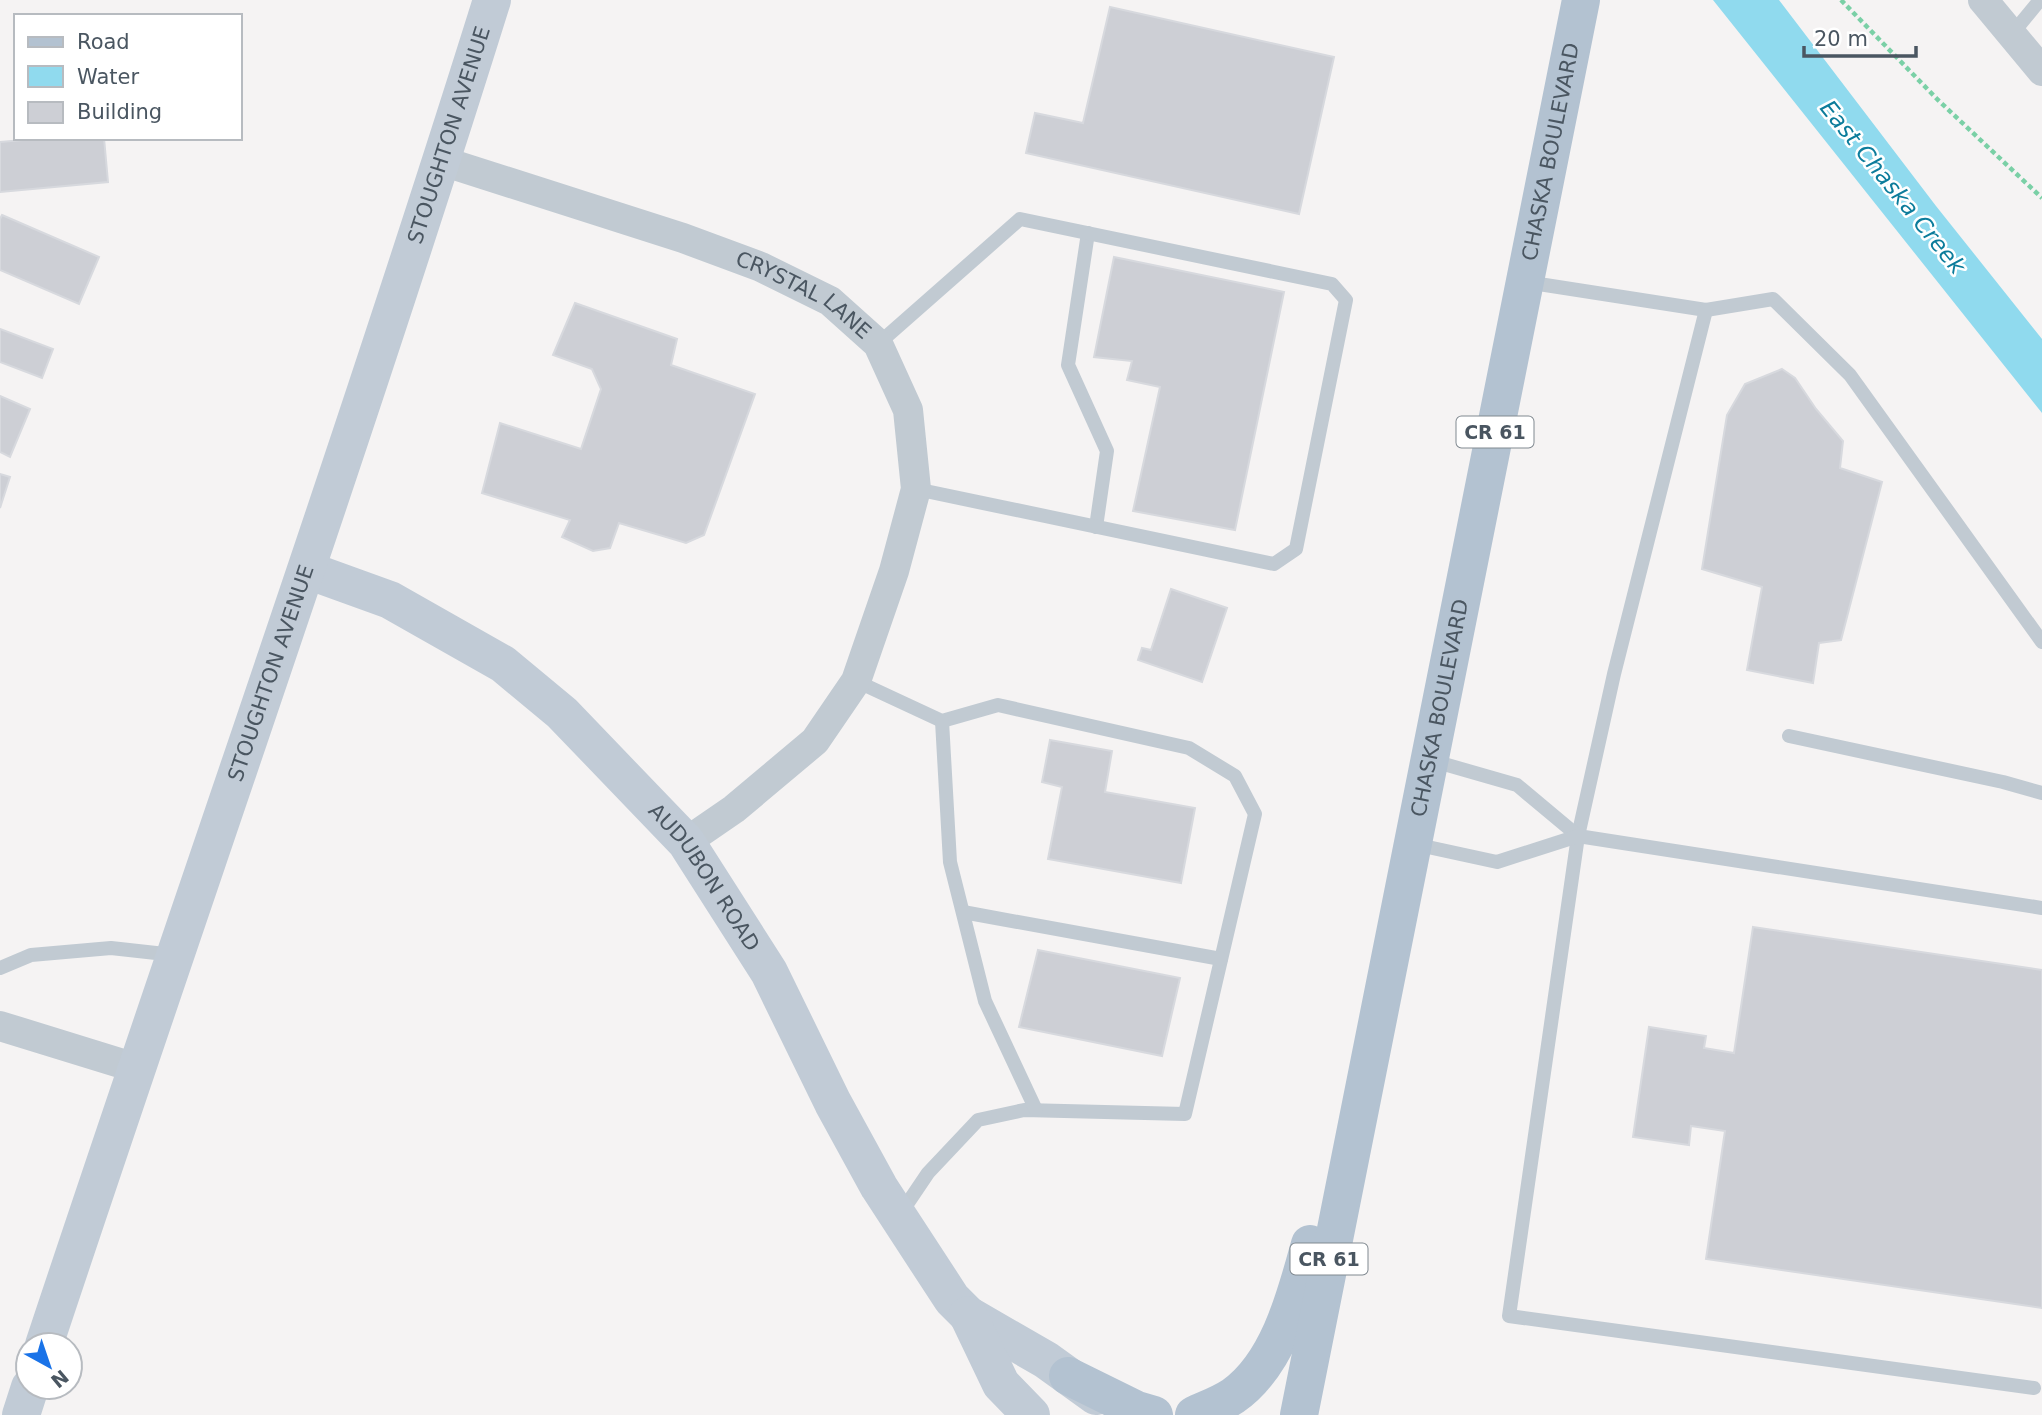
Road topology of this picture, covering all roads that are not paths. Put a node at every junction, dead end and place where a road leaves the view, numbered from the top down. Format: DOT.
graph roads {
  1 [pos="492,0"];
  2 [pos="1983,0"];
  3 [pos="2040,0"];
  4 [pos="1579,10"];
  5 [pos="2012,34"];
  6 [pos="2042,71"];
  7 [pos="442,161"];
  8 [pos="1088,233"];
  9 [pos="1525,281"];
  10 [pos="1706,310"];
  11 [pos="878,344"];
  12 [pos="916,489"];
  13 [pos="1096,527"];
  14 [pos="307,570"];
  15 [pos="2042,642"];
  16 [pos="856,681"];
  17 [pos="942,721"];
  18 [pos="1789,736"];
  19 [pos="1429,760"];
  20 [pos="2042,793"];
  21 [pos="1578,836"];
  22 [pos="687,842"];
  23 [pos="1412,844"];
  24 [pos="2042,908"];
  25 [pos="963,912"];
  26 [pos="174,956"];
  27 [pos="1221,958"];
  28 [pos="0,968"];
  29 [pos="0,1026"];
  30 [pos="136,1068"];
  31 [pos="1360,1104"];
  32 [pos="1036,1110"];
  33 [pos="899,1218"];
  34 [pos="968,1315"];
  35 [pos="49,1331"];
  36 [pos="1068,1376"];
  37 [pos="2034,1388"];
  38 [pos="1031,1415"];
  39 [pos="1122,1415"];
  40 [pos="1154,1415"];
  41 [pos="1194,1415"];
  42 [pos="1299,1415"];
  1 -- 7 [label="street, STOUGHTON AVENUE"];
  2 -- 5 [label="street"];
  3 -- 5 [label="lane"];
  4 -- 9 [label="main road, CHASKA BOULEVARD / CR 61"];
  5 -- 6 [label="street"];
  7 -- 11 [label="street, CRYSTAL LANE"];
  7 -- 14 [label="street, STOUGHTON AVENUE"];
  8 -- 11 [label="lane"];
  8 -- 13 [label="lane"];
  8 -- 13 [label="lane"];
  9 -- 10 [label="lane"];
  9 -- 19 [label="main road, CHASKA BOULEVARD / CR 61"];
  10 -- 15 [label="lane"];
  10 -- 21 [label="lane"];
  11 -- 12 [label="street, CRYSTAL LANE"];
  12 -- 13 [label="lane"];
  12 -- 16 [label="street, CRYSTAL LANE"];
  14 -- 22 [label="street, AUDUBON ROAD"];
  14 -- 26 [label="street, STOUGHTON AVENUE"];
  16 -- 17 [label="lane"];
  16 -- 22 [label="street, CRYSTAL LANE"];
  17 -- 25 [label="lane"];
  17 -- 27 [label="lane"];
  18 -- 20 [label="lane"];
  19 -- 21 [label="lane"];
  19 -- 23 [label="main road, CHASKA BOULEVARD / CR 61"];
  21 -- 23 [label="lane"];
  21 -- 24 [label="lane"];
  21 -- 37 [label="lane"];
  22 -- 33 [label="street, AUDUBON ROAD"];
  23 -- 31 [label="main road, CHASKA BOULEVARD / CR 61"];
  25 -- 27 [label="lane"];
  25 -- 32 [label="lane"];
  26 -- 28 [label="lane"];
  26 -- 30 [label="street, STOUGHTON AVENUE"];
  27 -- 32 [label="lane"];
  29 -- 30 [label="street"];
  30 -- 35 [label="street, STOUGHTON AVENUE"];
  31 -- 41 [label="main road"];
  31 -- 42 [label="main road, CHASKA BOULEVARD / CR 61"];
  32 -- 33 [label="lane"];
  33 -- 34 [label="street, AUDUBON ROAD"];
  34 -- 36 [label="street, AUDUBON ROAD"];
  34 -- 38 [label="street, AUDUBON ROAD"];
  36 -- 39 [label="street, AUDUBON ROAD"];
  36 -- 40 [label="main road"];
}
